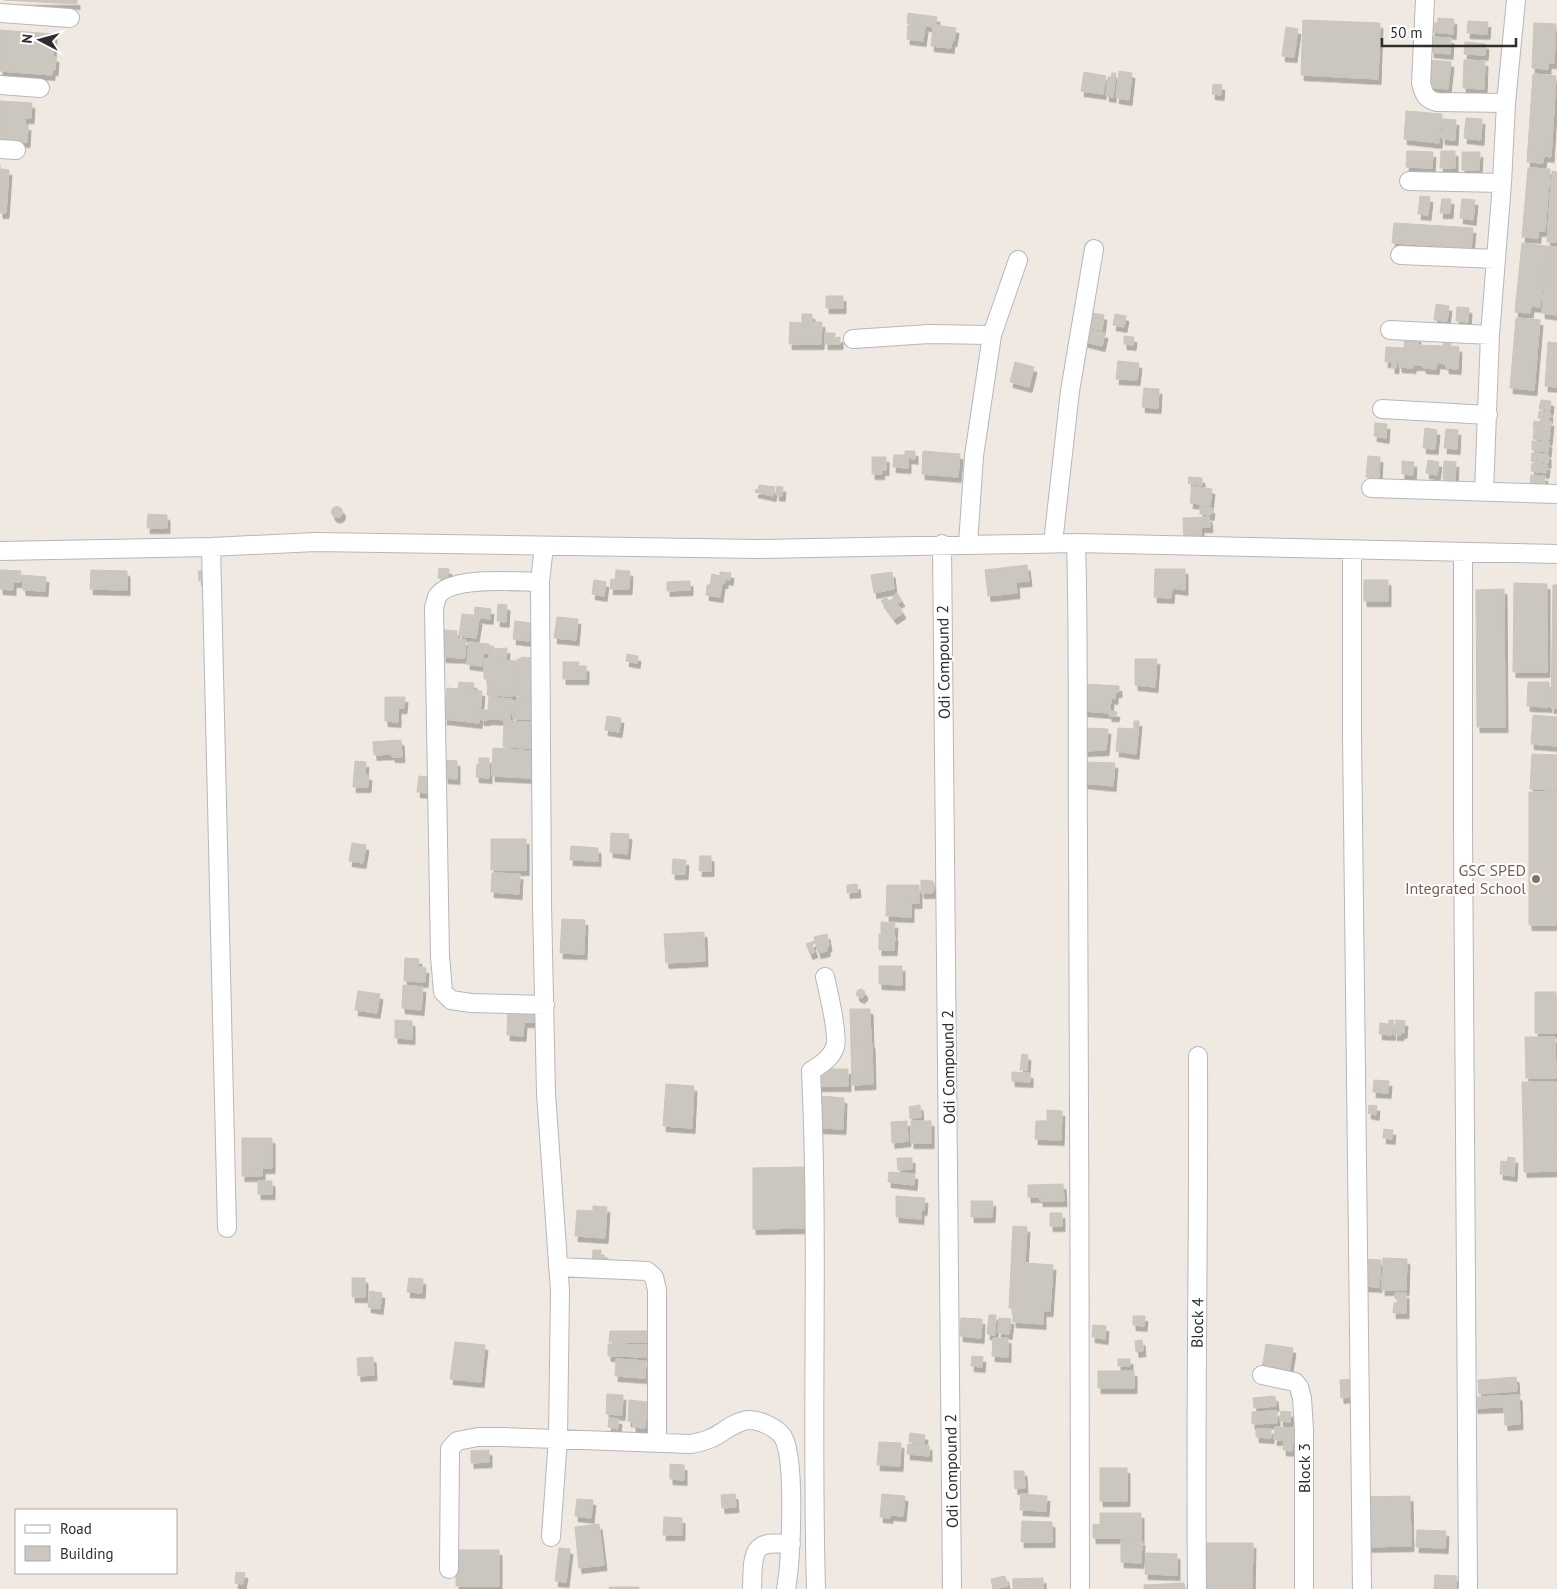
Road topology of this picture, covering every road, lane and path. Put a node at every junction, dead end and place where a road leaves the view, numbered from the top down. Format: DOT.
graph roads {
  1 [pos="1425,0"];
  2 [pos="1516,0"];
  3 [pos="0,13"];
  4 [pos="70,18"];
  5 [pos="0,84"];
  6 [pos="40,88"];
  7 [pos="1506,103"];
  8 [pos="1409,181"];
  9 [pos="1502,183"];
  10 [pos="1094,249"];
  11 [pos="1400,255"];
  12 [pos="1496,259"];
  13 [pos="1018,260"];
  14 [pos="1390,330"];
  15 [pos="992,335"];
  16 [pos="1490,335"];
  17 [pos="853,339"];
  18 [pos="1382,409"];
  19 [pos="1488,415"];
  20 [pos="1371,488"];
  21 [pos="1484,492"];
  22 [pos="1557,494"];
  23 [pos="1076,542"];
  24 [pos="1053,543"];
  25 [pos="942,544"];
  26 [pos="968,544"];
  27 [pos="544,546"];
  28 [pos="211,547"];
  29 [pos="1352,550"];
  30 [pos="0,551"];
  31 [pos="1463,552"];
  32 [pos="1557,554"];
  33 [pos="540,582"];
  34 [pos="825,978"];
  35 [pos="545,1005"];
  36 [pos="1198,1056"];
  37 [pos="227,1228"];
  38 [pos="558,1267"];
  39 [pos="1262,1375"];
  40 [pos="558,1438"];
  41 [pos="657,1443"];
  42 [pos="551,1537"];
  43 [pos="791,1544"];
  44 [pos="790,1567"];
  45 [pos="449,1569"];
  46 [pos="752,1589"];
  47 [pos="786,1589"];
  48 [pos="811,1589"];
  49 [pos="816,1589"];
  50 [pos="952,1589"];
  51 [pos="1080,1589"];
  52 [pos="1197,1589"];
  53 [pos="1304,1589"];
  54 [pos="1362,1589"];
  55 [pos="1468,1589"];
  1 -- 7 [label="street"];
  2 -- 7 [label="street"];
  3 -- 4 [label="street"];
  5 -- 6 [label="street"];
  7 -- 9 [label="street"];
  8 -- 9 [label="street"];
  9 -- 12 [label="street"];
  10 -- 24 [label="street"];
  11 -- 12 [label="street"];
  12 -- 16 [label="street"];
  13 -- 15 [label="street"];
  14 -- 16 [label="street"];
  15 -- 17 [label="street"];
  15 -- 26 [label="street"];
  16 -- 19 [label="street"];
  18 -- 19 [label="street"];
  19 -- 21 [label="street"];
  20 -- 21 [label="street"];
  21 -- 22 [label="street"];
  23 -- 24 [label="street"];
  23 -- 29 [label="street"];
  23 -- 51 [label="street"];
  24 -- 26 [label="street"];
  25 -- 26 [label="street"];
  25 -- 27 [label="street"];
  25 -- 50 [label="street, Odi Compound 2"];
  27 -- 28 [label="street"];
  27 -- 33 [label="street"];
  28 -- 30 [label="street"];
  28 -- 37 [label="street"];
  29 -- 31 [label="street"];
  29 -- 54 [label="street"];
  31 -- 32 [label="street"];
  31 -- 55 [label="street"];
  33 -- 35 [label="street"];
  33 -- 35 [label="street"];
  34 -- 49 [label="street"];
  35 -- 38 [label="street"];
  36 -- 52 [label="street, Block 4"];
  38 -- 40 [label="street"];
  38 -- 41 [label="street"];
  39 -- 53 [label="street, Block 3"];
  40 -- 41 [label="street"];
  40 -- 42 [label="street"];
  40 -- 45 [label="street"];
  41 -- 43 [label="street"];
  43 -- 44 [label="street"];
  43 -- 46 [label="street"];
  44 -- 47 [label="street"];
  44 -- 48 [label="street"];
}
